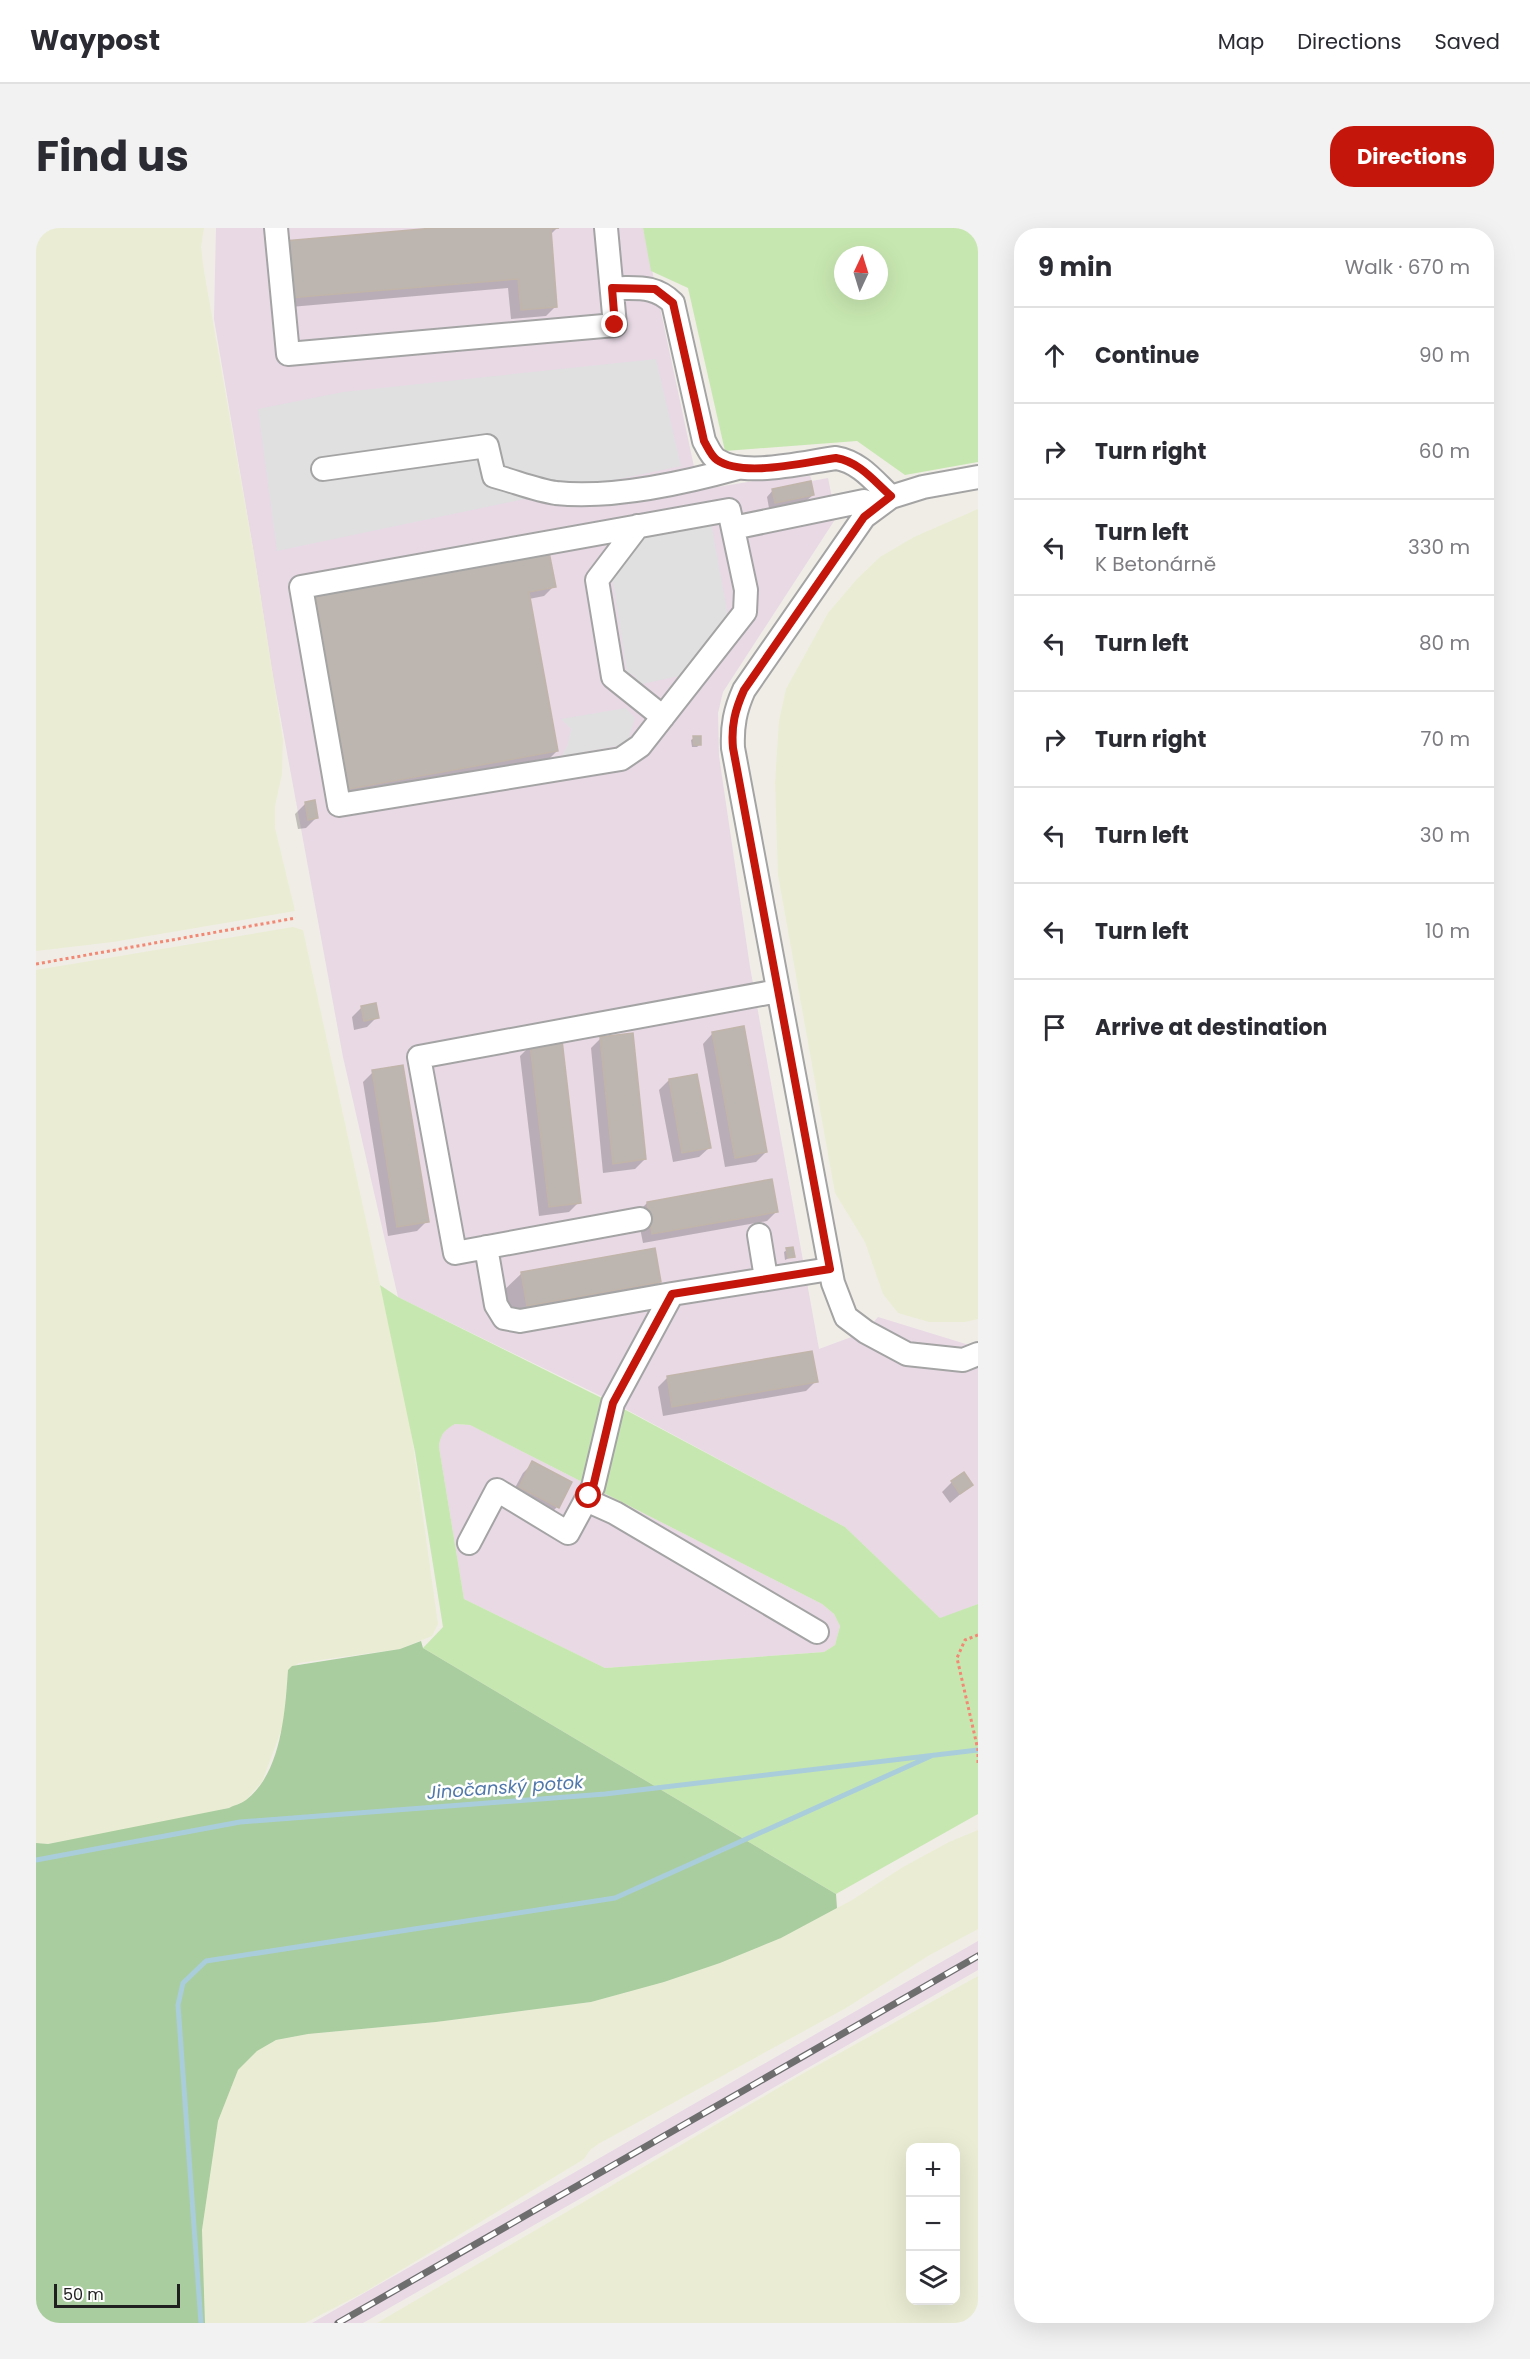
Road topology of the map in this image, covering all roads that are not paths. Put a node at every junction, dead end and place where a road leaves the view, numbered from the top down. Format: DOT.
graph roads {
  1 [pos="276,228"];
  2 [pos="606,228"];
  3 [pos="612,288"];
  4 [pos="738,468"];
  5 [pos="323,469"];
  6 [pos="978,477"];
  7 [pos="884,502"];
  8 [pos="638,526"];
  9 [pos="733,528"];
  10 [pos="663,717"];
  11 [pos="778,991"];
  12 [pos="640,1219"];
  13 [pos="759,1235"];
  14 [pos="486,1247"];
  15 [pos="830,1269"];
  16 [pos="766,1278"];
  17 [pos="672,1294"];
  18 [pos="978,1354"];
  19 [pos="586,1500"];
  20 [pos="469,1543"];
  21 [pos="817,1632"];
  1 -- 3 [label="street"];
  2 -- 3 [label="street"];
  3 -- 4 [label="street"];
  4 -- 5 [label="street"];
  4 -- 7 [label="street"];
  6 -- 7 [label="street"];
  7 -- 9 [label="street"];
  7 -- 11 [label="street"];
  8 -- 9 [label="street"];
  8 -- 10 [label="street"];
  8 -- 10 [label="street"];
  9 -- 10 [label="street"];
  11 -- 14 [label="street"];
  11 -- 15 [label="street"];
  12 -- 14 [label="street"];
  13 -- 16 [label="street"];
  14 -- 17 [label="street"];
  15 -- 16 [label="street"];
  15 -- 18 [label="street"];
  16 -- 17 [label="street"];
  17 -- 19 [label="street"];
  19 -- 20 [label="street"];
  19 -- 21 [label="street"];
}
